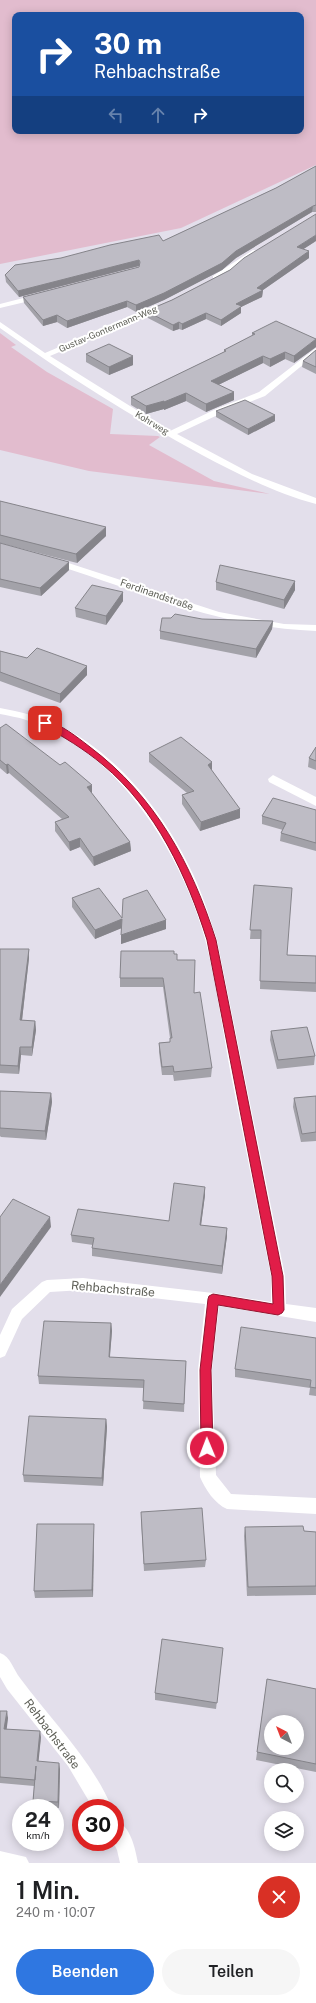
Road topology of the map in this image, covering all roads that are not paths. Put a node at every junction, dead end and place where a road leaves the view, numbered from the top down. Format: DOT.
graph roads {
  1 [pos="265,246"];
  2 [pos="207,283"];
  3 [pos="45,294"];
  4 [pos="168,303"];
  5 [pos="0,306"];
  6 [pos="0,324"];
  7 [pos="316,350"];
  8 [pos="44,356"];
  9 [pos="170,434"];
  10 [pos="316,501"];
  11 [pos="41,557"];
  12 [pos="316,628"];
  13 [pos="0,711"];
  14 [pos="273,779"];
  15 [pos="316,802"];
  16 [pos="213,1299"];
  17 [pos="278,1310"];
  18 [pos="316,1315"];
  19 [pos="0,1351"];
  20 [pos="316,1506"];
  21 [pos="0,1661"];
  22 [pos="98,1799"];
  23 [pos="124,1844"];
  24 [pos="0,1860"];
  25 [pos="20,1863"];
  26 [pos="129,1863"];
  1 -- 2 [label="street"];
  3 -- 5 [label="street"];
  4 -- 8 [label="street, Gustav-Gontermann-Weg"];
  6 -- 8 [label="street, Kohrweg"];
  7 -- 9 [label="street"];
  8 -- 9 [label="street, Kohrweg"];
  9 -- 10 [label="street, Kohrweg"];
  11 -- 12 [label="street, Ferdinandstraße"];
  13 -- 17 [label="street"];
  14 -- 15 [label="street"];
  16 -- 17 [label="street, Rehbachstraße"];
  16 -- 19 [label="street, Rehbachstraße"];
  16 -- 20 [label="street"];
  17 -- 18 [label="street, Rehbachstraße"];
  21 -- 22 [label="street, Rehbachstraße"];
  23 -- 26 [label="street"];
  24 -- 25 [label="street"];
}
